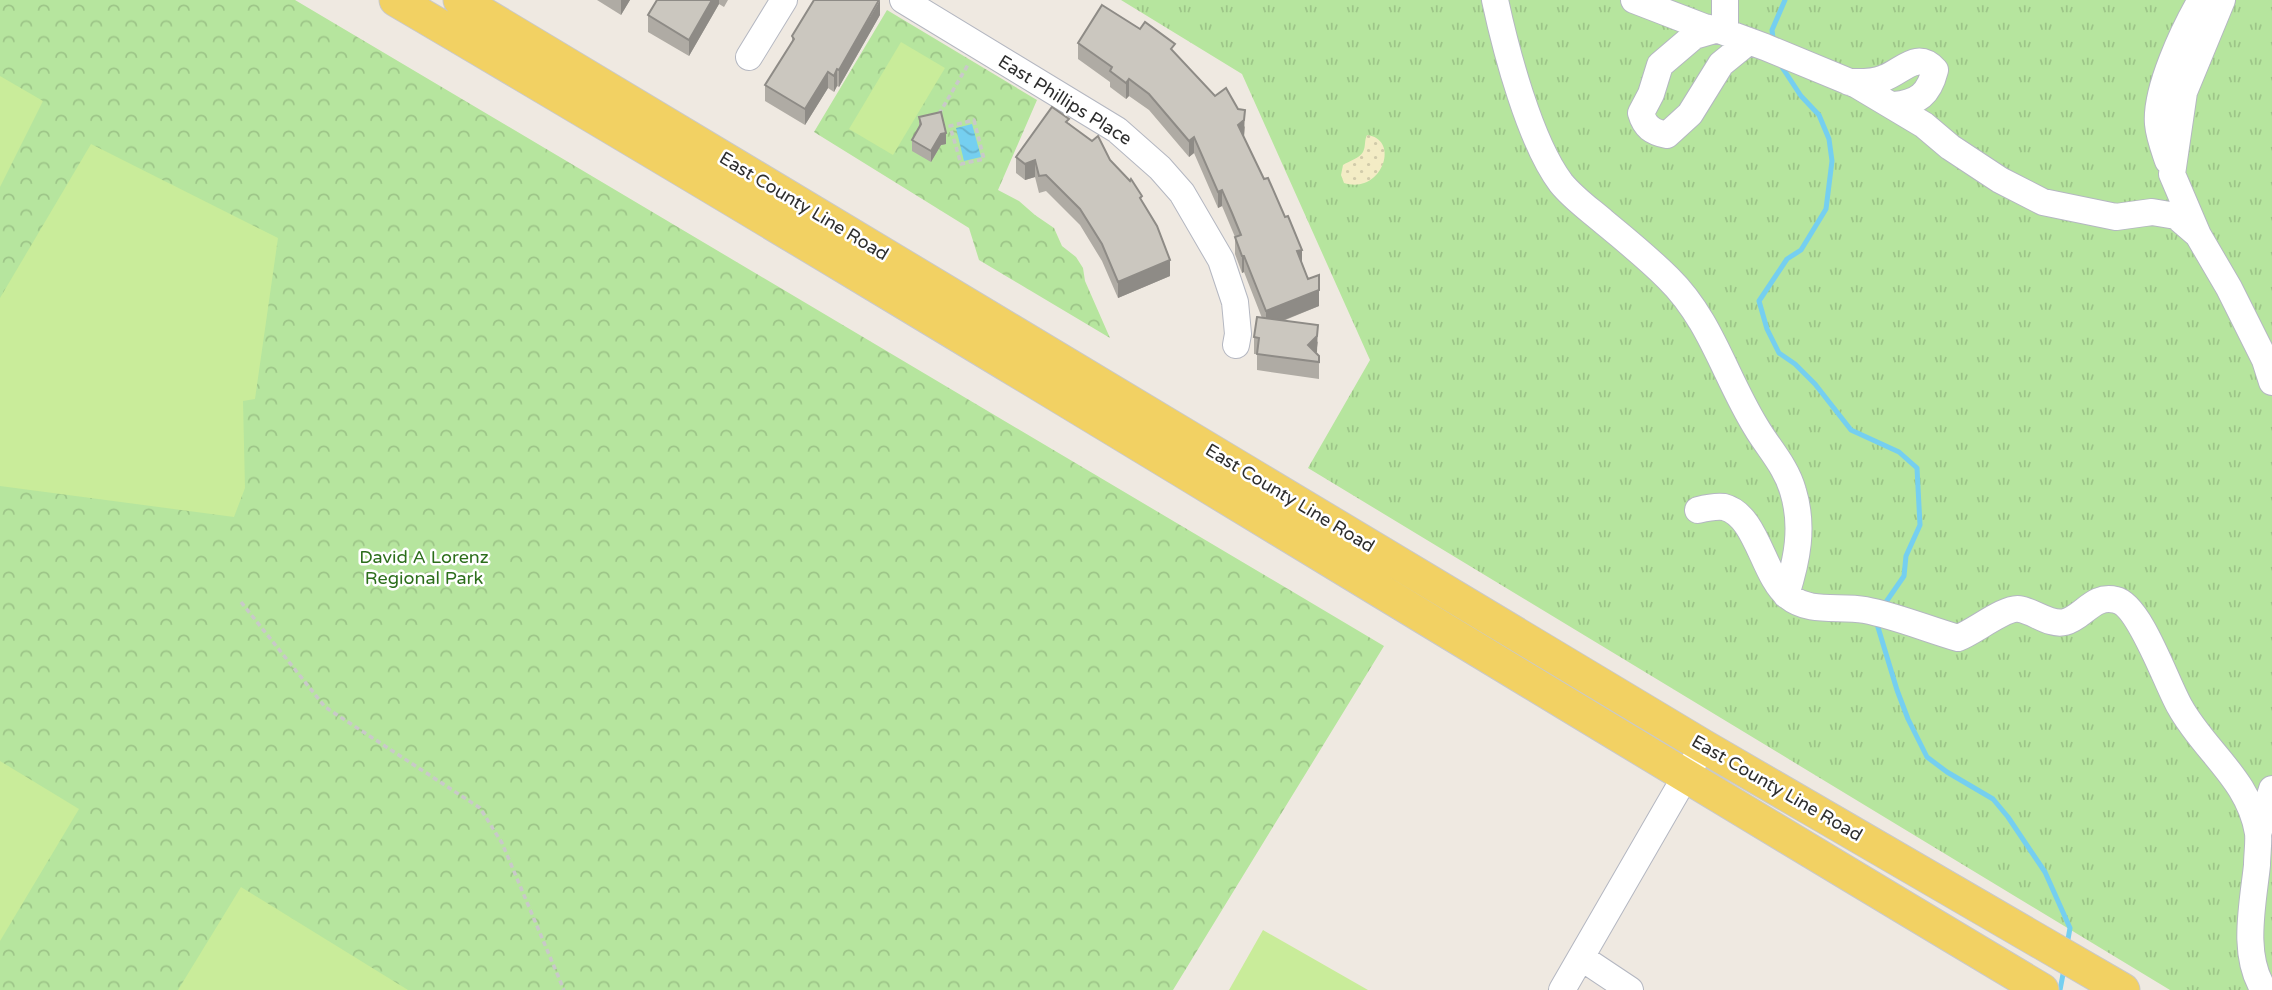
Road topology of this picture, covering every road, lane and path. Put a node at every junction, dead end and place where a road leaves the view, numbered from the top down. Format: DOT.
graph roads {
  1 [pos="396,0"];
  2 [pos="460,0"];
  3 [pos="784,0"];
  4 [pos="903,0"];
  5 [pos="1495,0"];
  6 [pos="1634,0"];
  7 [pos="1725,0"];
  8 [pos="2202,0"];
  9 [pos="2222,0"];
  10 [pos="1720,30"];
  11 [pos="1748,42"];
  12 [pos="979,47"];
  13 [pos="749,57"];
  14 [pos="1849,82"];
  15 [pos="1894,105"];
  16 [pos="938,115"];
  17 [pos="952,133"];
  18 [pos="944,135"];
  19 [pos="2172,174"];
  20 [pos="2152,212"];
  21 [pos="2198,235"];
  22 [pos="1236,345"];
  23 [pos="2272,382"];
  24 [pos="1698,510"];
  25 [pos="1786,595"];
  26 [pos="241,602"];
  27 [pos="1703,746"];
  28 [pos="1686,778"];
  29 [pos="2272,789"];
  30 [pos="2258,834"];
  31 [pos="1582,958"];
  32 [pos="564,990"];
  33 [pos="1562,990"];
  34 [pos="1630,990"];
  35 [pos="2042,990"];
  36 [pos="2123,990"];
  37 [pos="2264,990"];
  1 -- 28 [label="main road, East County Line Road"];
  2 -- 27 [label="main road, East County Line Road"];
  3 -- 13 [label="street"];
  4 -- 12 [label="street, East Phillips Place"];
  5 -- 25 [label="street"];
  6 -- 10 [label="street"];
  7 -- 10 [label="street"];
  8 -- 19 [label="street"];
  9 -- 19 [label="street"];
  10 -- 11 [label="street"];
  10 -- 11 [label="street"];
  11 -- 14 [label="street"];
  12 -- 16 [label="path"];
  12 -- 22 [label="street, East Phillips Place"];
  14 -- 15 [label="street"];
  14 -- 15 [label="street"];
  15 -- 20 [label="street"];
  17 -- 17 [label="path"];
  17 -- 18 [label="path"];
  19 -- 20 [label="street"];
  19 -- 21 [label="street"];
  20 -- 21 [label="street"];
  21 -- 23 [label="street"];
  24 -- 25 [label="street"];
  25 -- 30 [label="street"];
  26 -- 32 [label="path"];
  27 -- 28 [label="street"];
  27 -- 36 [label="main road, East County Line Road"];
  28 -- 31 [label="street"];
  28 -- 35 [label="main road, East County Line Road"];
  29 -- 30 [label="street"];
  30 -- 37 [label="street"];
  31 -- 33 [label="street"];
  31 -- 34 [label="street"];
}
